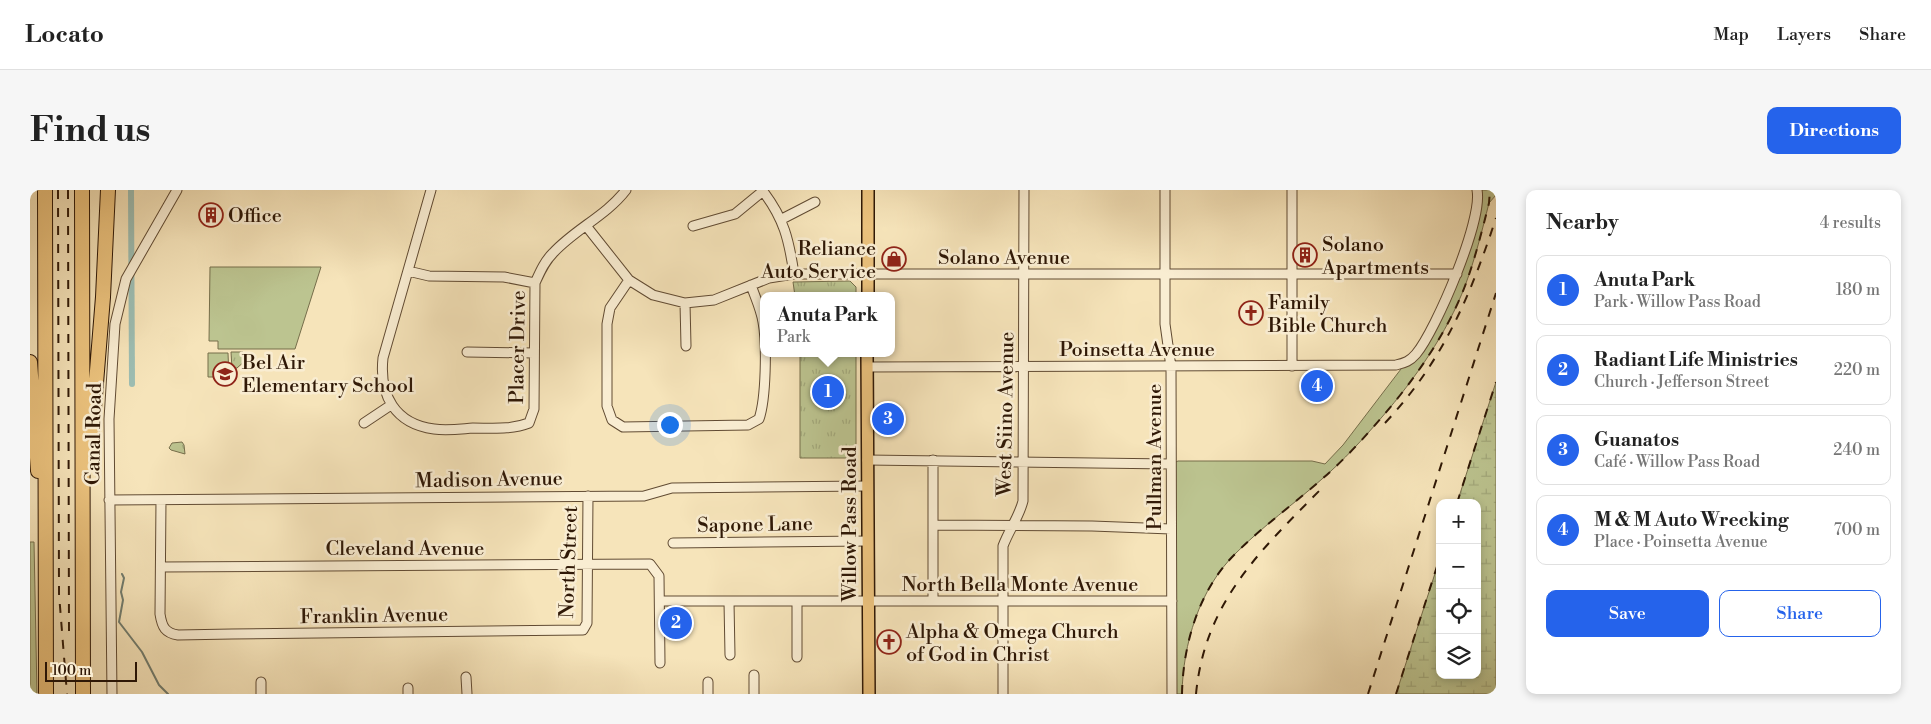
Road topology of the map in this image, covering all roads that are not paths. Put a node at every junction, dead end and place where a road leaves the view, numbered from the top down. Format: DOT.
graph roads {
  1 [pos="45,190"];
  2 [pos="82,190"];
  3 [pos="108,190"];
  4 [pos="177,190"];
  5 [pos="431,190"];
  6 [pos="626,190"];
  7 [pos="763,190"];
  8 [pos="868,190"];
  9 [pos="1024,190"];
  10 [pos="1165,190"];
  11 [pos="1292,190"];
  12 [pos="1476,190"];
  13 [pos="815,202"];
  14 [pos="782,219"];
  15 [pos="693,226"];
  16 [pos="587,227"];
  17 [pos="408,271"];
  18 [pos="794,274"];
  19 [pos="1024,274"];
  20 [pos="1165,274"];
  21 [pos="1292,274"];
  22 [pos="1456,274"];
  23 [pos="868,275"];
  24 [pos="629,280"];
  25 [pos="535,283"];
  26 [pos="751,285"];
  27 [pos="868,292"];
  28 [pos="685,302"];
  29 [pos="760,313"];
  30 [pos="686,346"];
  31 [pos="467,352"];
  32 [pos="534,353"];
  33 [pos="764,357"];
  34 [pos="867,357"];
  35 [pos="30,362"];
  36 [pos="1024,366"];
  37 [pos="1171,366"];
  38 [pos="1292,366"];
  39 [pos="867,367"];
  40 [pos="391,405"];
  41 [pos="364,423"];
  42 [pos="867,460"];
  43 [pos="933,460"];
  44 [pos="1024,460"];
  45 [pos="1171,464"];
  46 [pos="867,486"];
  47 [pos="588,496"];
  48 [pos="82,497"];
  49 [pos="109,500"];
  50 [pos="161,500"];
  51 [pos="933,525"];
  52 [pos="1012,526"];
  53 [pos="1171,529"];
  54 [pos="868,541"];
  55 [pos="673,543"];
  56 [pos="45,550"];
  57 [pos="588,564"];
  58 [pos="161,567"];
  59 [pos="868,600"];
  60 [pos="660,601"];
  61 [pos="797,601"];
  62 [pos="933,601"];
  63 [pos="1002,601"];
  64 [pos="1172,601"];
  65 [pos="729,602"];
  66 [pos="582,630"];
  67 [pos="730,654"];
  68 [pos="797,657"];
  69 [pos="660,663"];
  70 [pos="754,675"];
  71 [pos="466,677"];
  72 [pos="261,682"];
  73 [pos="708,682"];
  74 [pos="46,694"];
  75 [pos="83,694"];
  76 [pos="112,694"];
  77 [pos="261,694"];
  78 [pos="467,694"];
  79 [pos="708,694"];
  80 [pos="754,694"];
  81 [pos="869,694"];
  82 [pos="1003,694"];
  83 [pos="1172,694"];
  1 -- 56 [label="highway"];
  2 -- 48 [label="highway"];
  3 -- 48 [label="highway"];
  4 -- 49 [label="street, Canal Road"];
  5 -- 17 [label="street"];
  6 -- 16 [label="street, Placer Drive"];
  7 -- 14 [label="street"];
  7 -- 15 [label="street"];
  8 -- 23 [label="main road"];
  9 -- 19 [label="street, West Siino Avenue"];
  10 -- 20 [label="street, Pullman Avenue"];
  11 -- 21 [label="street"];
  12 -- 22 [label="street"];
  13 -- 14 [label="street"];
  14 -- 18 [label="street"];
  16 -- 24 [label="street, Solano Avenue"];
  16 -- 25 [label="street, Placer Drive"];
  17 -- 25 [label="street"];
  17 -- 40 [label="street"];
  18 -- 23 [label="street, Solano Avenue"];
  18 -- 26 [label="street, Solano Avenue"];
  19 -- 20 [label="street, Solano Avenue"];
  19 -- 23 [label="street, Solano Avenue"];
  19 -- 36 [label="street, West Siino Avenue"];
  20 -- 21 [label="street, Solano Avenue"];
  20 -- 37 [label="street, Pullman Avenue"];
  21 -- 22 [label="street, Solano Avenue"];
  21 -- 38 [label="street"];
  22 -- 38 [label="street, Poinsetta Avenue"];
  23 -- 27 [label="main road"];
  24 -- 28 [label="street, Solano Avenue"];
  24 -- 33 [label="street"];
  25 -- 32 [label="street, Placer Drive"];
  26 -- 28 [label="street, Solano Avenue"];
  26 -- 29 [label="street"];
  28 -- 30 [label="street"];
  31 -- 32 [label="street"];
  32 -- 40 [label="street, Placer Drive"];
  34 -- 39 [label="main road, Willow Pass Road"];
  35 -- 56 [label="highway"];
  36 -- 37 [label="street, Poinsetta Avenue"];
  36 -- 39 [label="street, Poinsetta Avenue"];
  36 -- 44 [label="street, West Siino Avenue"];
  37 -- 38 [label="street, Poinsetta Avenue"];
  37 -- 45 [label="street, Pullman Avenue"];
  39 -- 42 [label="main road, Willow Pass Road"];
  40 -- 41 [label="street"];
  42 -- 43 [label="street"];
  42 -- 46 [label="main road, Willow Pass Road"];
  43 -- 44 [label="street"];
  43 -- 51 [label="street"];
  44 -- 45 [label="street"];
  44 -- 52 [label="street, West Siino Avenue"];
  45 -- 53 [label="street, Pullman Avenue"];
  46 -- 47 [label="street, Madison Avenue"];
  46 -- 54 [label="main road, Willow Pass Road"];
  47 -- 50 [label="street, Madison Avenue"];
  47 -- 57 [label="street, North Street"];
  48 -- 75 [label="highway"];
  49 -- 50 [label="street, Madison Avenue"];
  49 -- 76 [label="street, Canal Road"];
  50 -- 58 [label="street"];
  51 -- 52 [label="street"];
  51 -- 62 [label="street"];
  52 -- 53 [label="street"];
  52 -- 63 [label="street, West Siino Avenue"];
  53 -- 64 [label="street, Pullman Avenue"];
  54 -- 55 [label="street, Sapone Lane"];
  54 -- 59 [label="main road, Willow Pass Road"];
  56 -- 74 [label="highway"];
  57 -- 58 [label="street, Cleveland Avenue"];
  57 -- 60 [label="street, Cleveland Avenue"];
  57 -- 66 [label="street, North Street"];
  58 -- 66 [label="street, Franklin Avenue"];
  59 -- 61 [label="street, North Bella Monte Avenue"];
  59 -- 62 [label="street, North Bella Monte Avenue"];
  59 -- 81 [label="main road, Willow Pass Road"];
  60 -- 65 [label="street, North Bella Monte Avenue"];
  60 -- 69 [label="street"];
  61 -- 65 [label="street, North Bella Monte Avenue"];
  61 -- 68 [label="street"];
  62 -- 63 [label="street, North Bella Monte Avenue"];
  63 -- 64 [label="street, North Bella Monte Avenue"];
  63 -- 82 [label="street, West Siino Avenue"];
  64 -- 83 [label="street, Pullman Avenue"];
  65 -- 67 [label="street"];
  70 -- 80 [label="street"];
  71 -- 78 [label="street"];
  72 -- 77 [label="street"];
  73 -- 79 [label="street"];
}
